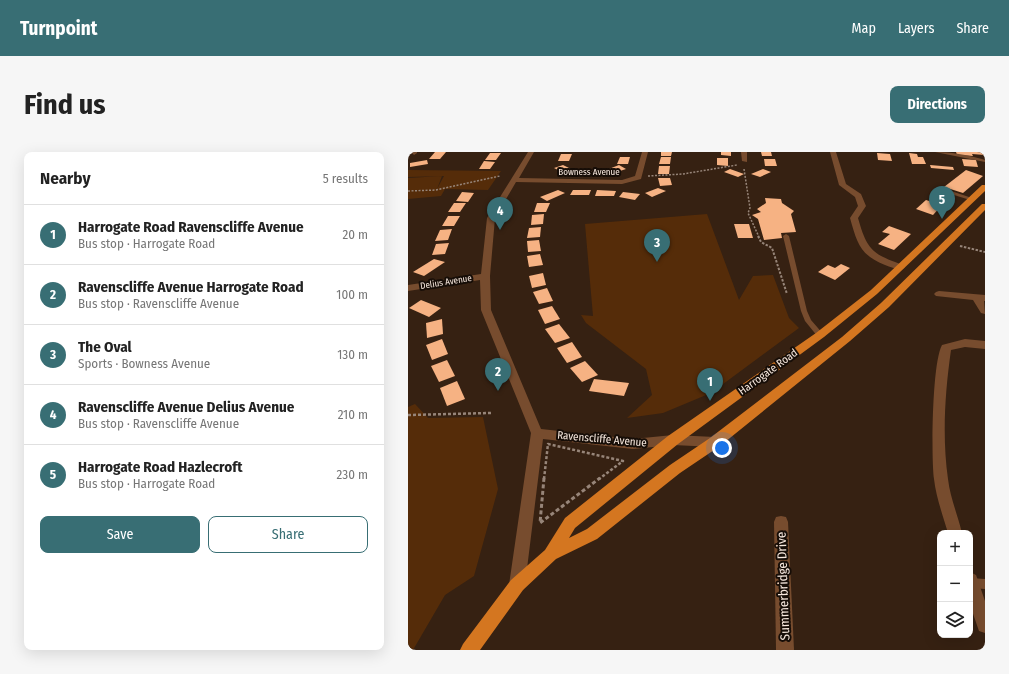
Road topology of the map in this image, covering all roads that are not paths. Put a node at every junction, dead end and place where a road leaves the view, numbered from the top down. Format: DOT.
graph roads {
  1 [pos="531,152"];
  2 [pos="645,152"];
  3 [pos="744,152"];
  4 [pos="832,152"];
  5 [pos="937,152"];
  6 [pos="745,161"];
  7 [pos="985,161"];
  8 [pos="515,180"];
  9 [pos="985,187"];
  10 [pos="940,189"];
  11 [pos="972,199"];
  12 [pos="985,206"];
  13 [pos="786,236"];
  14 [pos="900,267"];
  15 [pos="485,276"];
  16 [pos="408,288"];
  17 [pos="939,294"];
  18 [pos="981,298"];
  19 [pos="985,311"];
  20 [pos="820,335"];
  21 [pos="985,344"];
  22 [pos="537,433"];
  23 [pos="673,440"];
  24 [pos="715,442"];
  25 [pos="781,522"];
  26 [pos="954,530"];
  27 [pos="550,555"];
  28 [pos="975,582"];
  29 [pos="517,585"];
  30 [pos="985,625"];
  31 [pos="469,650"];
  32 [pos="784,650"];
  1 -- 8 [label="street"];
  2 -- 8 [label="street, Bowness Avenue"];
  3 -- 6 [label="street"];
  4 -- 14 [label="street"];
  5 -- 7 [label="lane"];
  8 -- 15 [label="street"];
  9 -- 11 [label="highway, Harrogate Road"];
  10 -- 11 [label="lane"];
  11 -- 14 [label="highway, Harrogate Road"];
  12 -- 24 [label="highway, Harrogate Road"];
  13 -- 20 [label="lane"];
  14 -- 20 [label="highway, Harrogate Road"];
  15 -- 16 [label="street, Delius Avenue"];
  15 -- 22 [label="street"];
  17 -- 18 [label="street"];
  18 -- 19 [label="street"];
  20 -- 23 [label="highway, Harrogate Road"];
  21 -- 26 [label="street"];
  22 -- 23 [label="street, Ravenscliffe Avenue"];
  22 -- 29 [label="street"];
  23 -- 24 [label="street, Ravenscliffe Avenue"];
  23 -- 27 [label="highway, Harrogate Road"];
  24 -- 27 [label="highway, Harrogate Road"];
  25 -- 32 [label="street, Summerbridge Drive"];
  27 -- 29 [label="highway, Harrogate Road"];
  28 -- 30 [label="street"];
  29 -- 31 [label="highway, Harrogate Road"];
}
